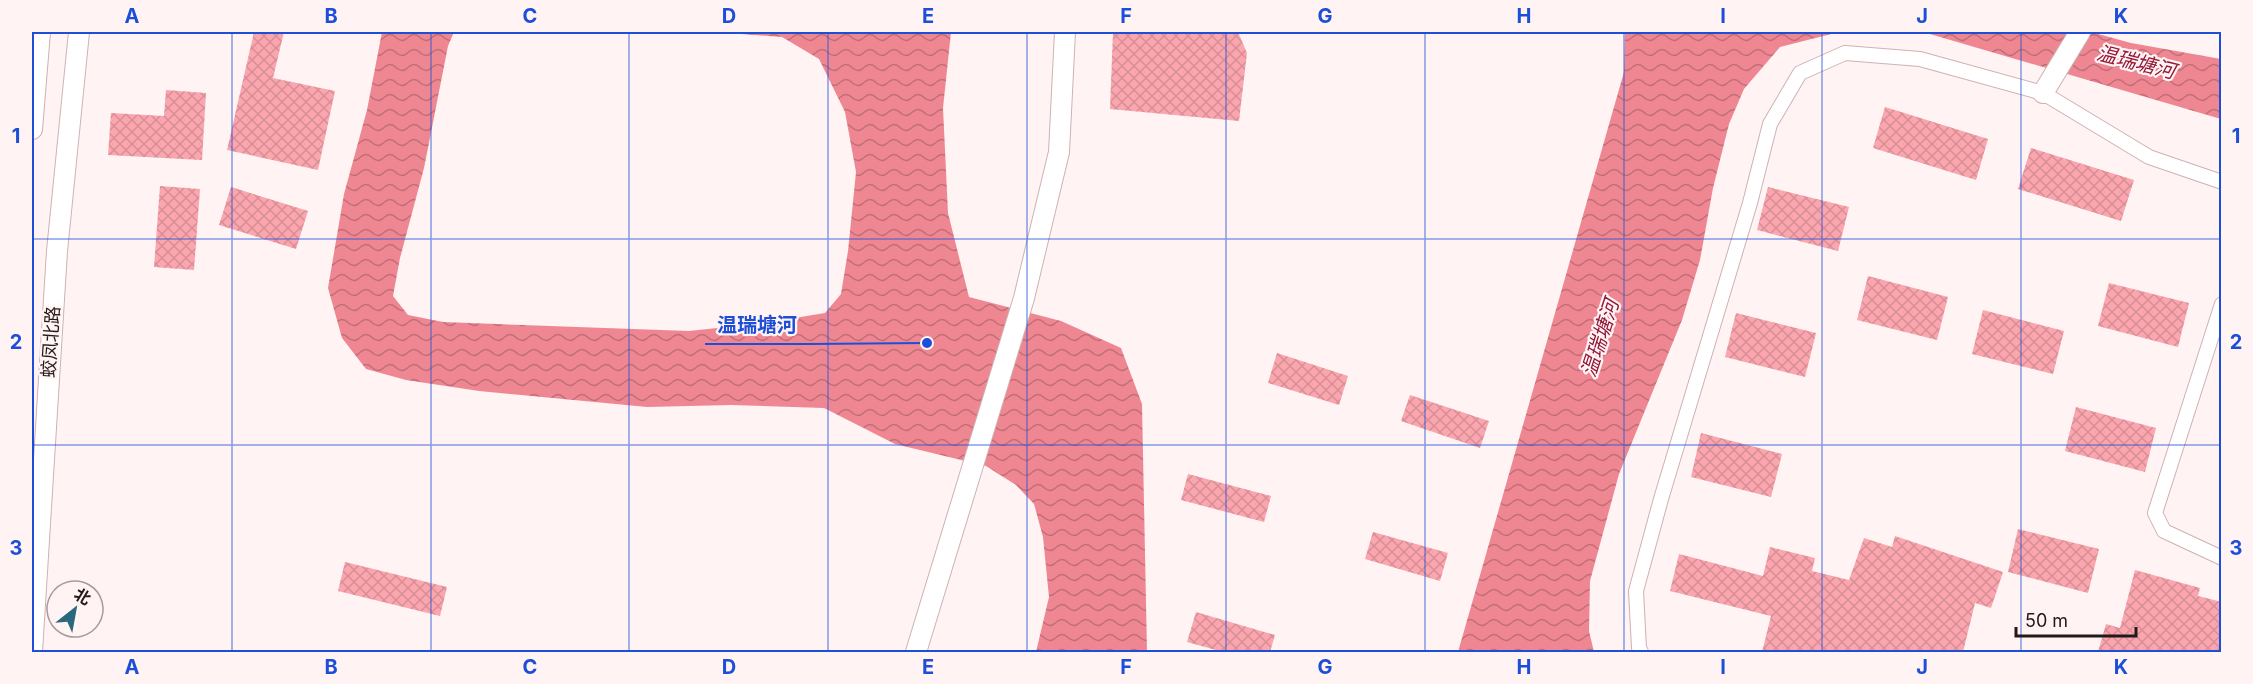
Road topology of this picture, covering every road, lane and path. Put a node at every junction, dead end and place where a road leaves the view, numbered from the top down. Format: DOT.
graph roads {
  1 [pos="40,32"];
  2 [pos="79,32"];
  3 [pos="1065,32"];
  4 [pos="2080,32"];
  5 [pos="2046,88"];
  6 [pos="32,129"];
  7 [pos="2222,182"];
  8 [pos="2222,304"];
  9 [pos="2222,558"];
  10 [pos="32,652"];
  11 [pos="916,652"];
  12 [pos="1641,652"];
  1 -- 6 [label="street"];
  2 -- 10 [label="street, 蛟凤北路"];
  3 -- 11 [label="street"];
  4 -- 5 [label="street"];
  5 -- 7 [label="street"];
  5 -- 12 [label="street"];
  8 -- 9 [label="street"];
}
